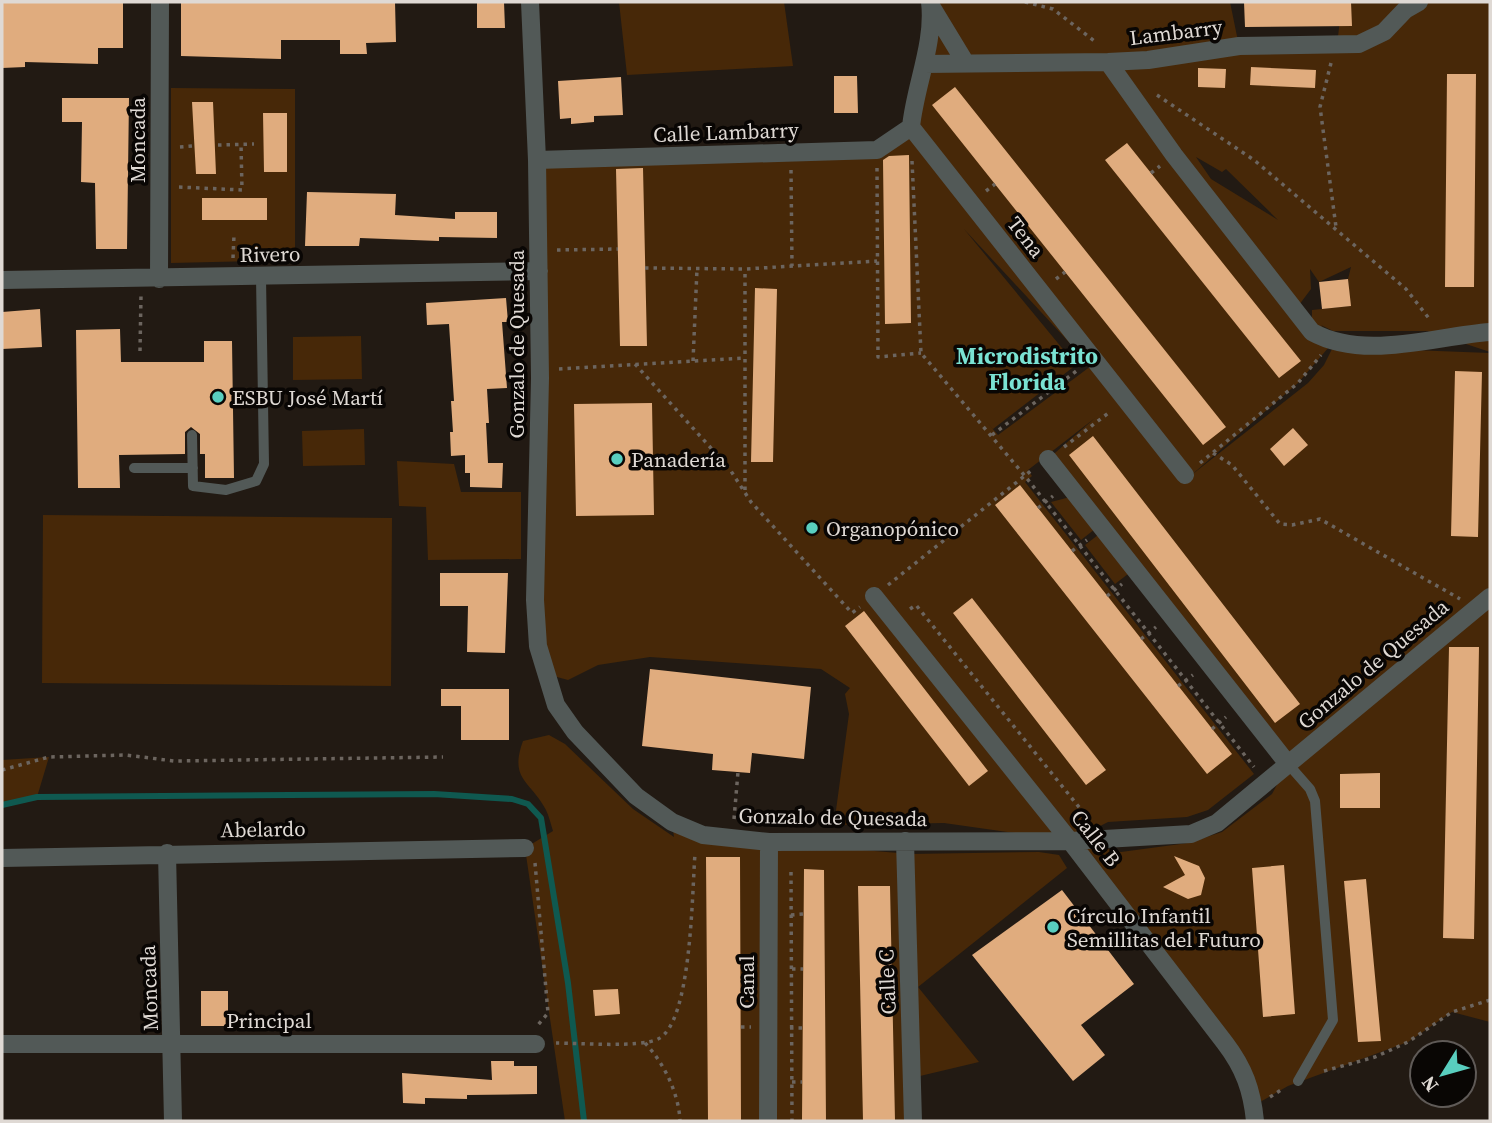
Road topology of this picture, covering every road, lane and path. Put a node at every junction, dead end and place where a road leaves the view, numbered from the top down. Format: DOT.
graph roads {
  1 [pos="160,2"];
  2 [pos="530,2"];
  3 [pos="1025,2"];
  4 [pos="1419,2"];
  5 [pos="930,4"];
  6 [pos="1401,9"];
  7 [pos="1338,45"];
  8 [pos="965,62"];
  9 [pos="1113,62"];
  10 [pos="924,64"];
  11 [pos="1153,93"];
  12 [pos="911,127"];
  13 [pos="242,144"];
  14 [pos="254,144"];
  15 [pos="218,145"];
  16 [pos="877,150"];
  17 [pos="791,152"];
  18 [pos="537,160"];
  19 [pos="159,186"];
  20 [pos="1336,230"];
  21 [pos="618,249"];
  22 [pos="538,250"];
  23 [pos="877,261"];
  24 [pos="792,266"];
  25 [pos="645,268"];
  26 [pos="697,269"];
  27 [pos="745,269"];
  28 [pos="539,271"];
  29 [pos="261,277"];
  30 [pos="150,279"];
  31 [pos="2,280"];
  32 [pos="1490,332"];
  33 [pos="1442,337"];
  34 [pos="1327,340"];
  35 [pos="140,351"];
  36 [pos="921,353"];
  37 [pos="745,358"];
  38 [pos="1093,358"];
  39 [pos="693,361"];
  40 [pos="635,364"];
  41 [pos="540,370"];
  42 [pos="1126,400"];
  43 [pos="192,435"];
  44 [pos="992,436"];
  45 [pos="1213,453"];
  46 [pos="1048,459"];
  47 [pos="134,468"];
  48 [pos="193,468"];
  49 [pos="1185,475"];
  50 [pos="745,492"];
  51 [pos="874,596"];
  52 [pos="1483,603"];
  53 [pos="894,621"];
  54 [pos="443,757"];
  55 [pos="1288,764"];
  56 [pos="2,769"];
  57 [pos="738,772"];
  58 [pos="696,832"];
  59 [pos="733,839"];
  60 [pos="1106,840"];
  61 [pos="905,841"];
  62 [pos="1070,841"];
  63 [pos="769,842"];
  64 [pos="525,848"];
  65 [pos="167,853"];
  66 [pos="2,858"];
  67 [pos="791,872"];
  68 [pos="1490,1000"];
  69 [pos="173,1042"];
  70 [pos="557,1043"];
  71 [pos="645,1043"];
  72 [pos="2,1044"];
  73 [pos="530,1044"];
  74 [pos="1298,1082"];
  75 [pos="1254,1114"];
  76 [pos="173,1121"];
  77 [pos="680,1121"];
  78 [pos="768,1121"];
  79 [pos="792,1121"];
  80 [pos="913,1121"];
  1 -- 19 [label="street, Moncada"];
  2 -- 18 [label="street, Gonzalo de Quesada"];
  3 -- 9 [label="path"];
  4 -- 6 [label="street, Lambarry"];
  5 -- 8 [label="street"];
  5 -- 10 [label="street"];
  6 -- 7 [label="street, Lambarry"];
  7 -- 9 [label="street, Lambarry"];
  7 -- 20 [label="path"];
  8 -- 9 [label="street, Lambarry"];
  8 -- 10 [label="street, Lambarry"];
  9 -- 34 [label="street"];
  10 -- 12 [label="street"];
  11 -- 20 [label="path"];
  12 -- 16 [label="street"];
  12 -- 38 [label="street, Tena"];
  13 -- 14 [label="path"];
  13 -- 15 [label="path"];
  13 -- 19 [label="path"];
  16 -- 17 [label="street, Calle Lambarry"];
  16 -- 23 [label="path"];
  17 -- 18 [label="street, Calle Lambarry"];
  17 -- 24 [label="path"];
  18 -- 22 [label="street, Gonzalo de Quesada"];
  19 -- 30 [label="street, Moncada"];
  20 -- 33 [label="path"];
  21 -- 22 [label="path"];
  22 -- 28 [label="street, Gonzalo de Quesada"];
  23 -- 24 [label="path"];
  23 -- 36 [label="path"];
  24 -- 27 [label="path"];
  25 -- 26 [label="path"];
  26 -- 27 [label="path"];
  26 -- 39 [label="path"];
  27 -- 37 [label="path"];
  28 -- 29 [label="street, Rivero"];
  28 -- 41 [label="street, Gonzalo de Quesada"];
  29 -- 30 [label="street, Rivero"];
  29 -- 48 [label="lane"];
  30 -- 31 [label="street, Rivero"];
  30 -- 35 [label="path"];
  32 -- 33 [label="street"];
  33 -- 34 [label="street"];
  34 -- 45 [label="path"];
  37 -- 39 [label="path"];
  37 -- 50 [label="path"];
  38 -- 42 [label="street, Tena"];
  38 -- 44 [label="path"];
  39 -- 40 [label="path"];
  40 -- 41 [label="path"];
  40 -- 50 [label="path"];
  41 -- 58 [label="street, Gonzalo de Quesada"];
  42 -- 46 [label="path"];
  42 -- 49 [label="street, Tena"];
  43 -- 48 [label="lane"];
  45 -- 49 [label="path"];
  45 -- 52 [label="path"];
  46 -- 51 [label="path"];
  46 -- 55 [label="street"];
  47 -- 48 [label="lane"];
  50 -- 51 [label="path"];
  51 -- 53 [label="street, Calle B"];
  52 -- 55 [label="street, Gonzalo de Quesada"];
  53 -- 60 [label="path"];
  53 -- 62 [label="street, Calle B"];
  54 -- 56 [label="path"];
  55 -- 60 [label="street, Gonzalo de Quesada"];
  55 -- 74 [label="lane"];
  57 -- 59 [label="path"];
  58 -- 59 [label="street, Gonzalo de Quesada"];
  58 -- 71 [label="path"];
  59 -- 63 [label="street, Gonzalo de Quesada"];
  60 -- 62 [label="street, Gonzalo de Quesada"];
  61 -- 62 [label="street, Gonzalo de Quesada"];
  61 -- 63 [label="street, Gonzalo de Quesada"];
  61 -- 80 [label="street, Calle C"];
  62 -- 75 [label="street, Calle B"];
  63 -- 78 [label="street, Canal"];
  64 -- 65 [label="street, Abelardo"];
  64 -- 73 [label="path"];
  65 -- 66 [label="street, Abelardo"];
  65 -- 69 [label="street, Moncada"];
  67 -- 79 [label="path"];
  68 -- 74 [label="path"];
  69 -- 72 [label="street, Principal"];
  69 -- 73 [label="street, Principal"];
  69 -- 76 [label="street, Moncada"];
  70 -- 71 [label="path"];
  71 -- 77 [label="path"];
  74 -- 75 [label="path"];
}
